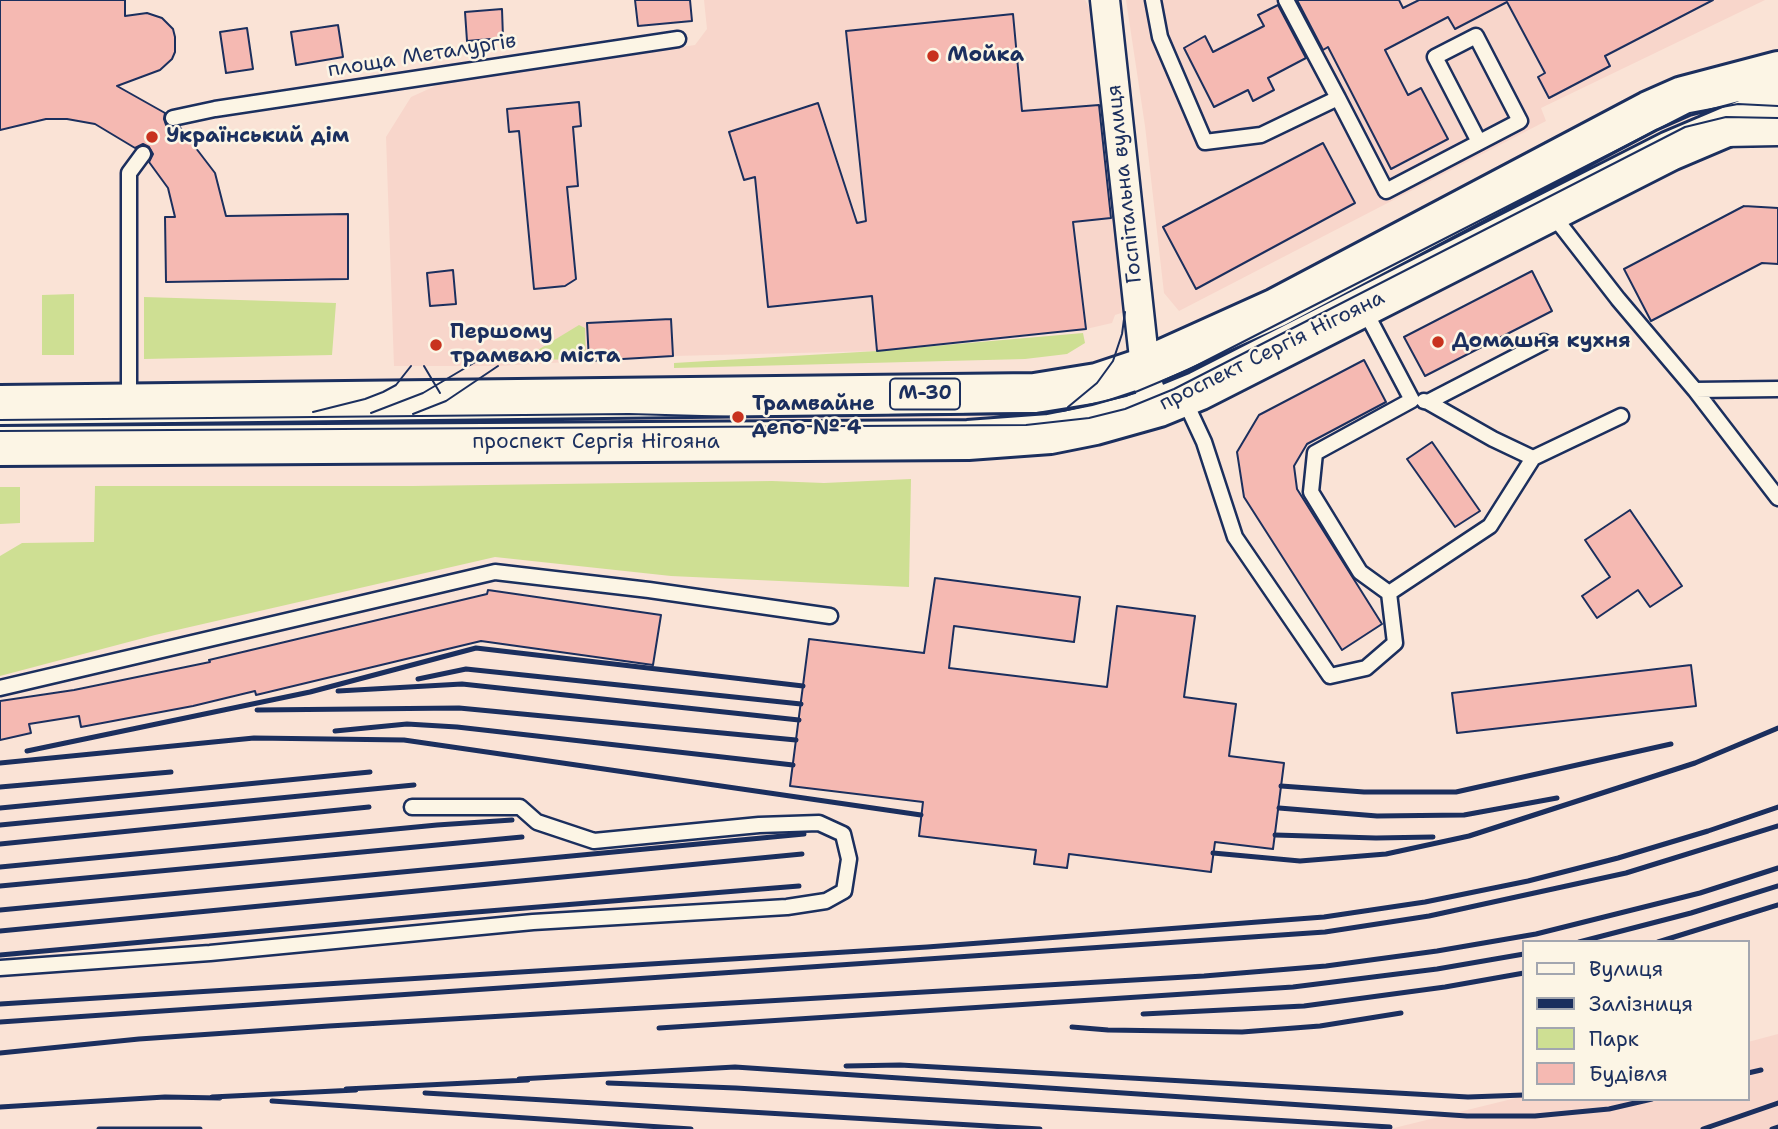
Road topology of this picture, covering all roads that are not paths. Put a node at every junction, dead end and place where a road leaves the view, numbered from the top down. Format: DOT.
graph roads {
  1 [pos="1105,0"];
  2 [pos="1153,0"];
  3 [pos="1286,0"];
  4 [pos="678,39"];
  5 [pos="1778,71"];
  6 [pos="1778,85"];
  7 [pos="1338,98"];
  8 [pos="173,118"];
  9 [pos="1778,131"];
  10 [pos="1715,133"];
  11 [pos="1479,142"];
  12 [pos="143,154"];
  13 [pos="1550,211"];
  14 [pos="1363,307"];
  15 [pos="1544,342"];
  16 [pos="1145,367"];
  17 [pos="1778,388"];
  18 [pos="1695,390"];
  19 [pos="1412,400"];
  20 [pos="1171,402"];
  21 [pos="1428,402"];
  22 [pos="129,404"];
  23 [pos="0,405"];
  24 [pos="1621,416"];
  25 [pos="0,446"];
  26 [pos="1533,458"];
  27 [pos="1778,498"];
  28 [pos="1389,593"];
  29 [pos="830,616"];
  30 [pos="0,688"];
  31 [pos="412,807"];
  32 [pos="0,968"];
  1 -- 16 [label="street, Госпітальна вулиця"];
  2 -- 7 [label="lane"];
  3 -- 7 [label="lane"];
  4 -- 8 [label="lane, площа Металургів"];
  5 -- 16 [label="highway, проспект Сергія Нігояна / М-30"];
  6 -- 10 [label="highway, проспект Сергія Нігояна / М-30"];
  7 -- 11 [label="lane"];
  9 -- 10 [label="street"];
  10 -- 13 [label="highway, проспект Сергія Нігояна / М-30"];
  11 -- 11 [label="lane"];
  12 -- 22 [label="lane"];
  13 -- 14 [label="highway, проспект Сергія Нігояна / М-30"];
  13 -- 18 [label="lane"];
  14 -- 19 [label="lane"];
  14 -- 20 [label="highway, проспект Сергія Нігояна / М-30"];
  15 -- 21 [label="lane"];
  16 -- 20 [label="street, Госпітальна вулиця"];
  16 -- 22 [label="highway, проспект Сергія Нігояна / М-30"];
  17 -- 18 [label="lane"];
  18 -- 27 [label="lane"];
  19 -- 21 [label="lane"];
  19 -- 28 [label="lane"];
  20 -- 25 [label="highway, проспект Сергія Нігояна / М-30"];
  20 -- 28 [label="lane"];
  21 -- 26 [label="lane"];
  22 -- 23 [label="highway, проспект Сергія Нігояна / М-30"];
  24 -- 26 [label="lane"];
  26 -- 28 [label="lane"];
  29 -- 30 [label="lane"];
  31 -- 32 [label="lane"];
}
